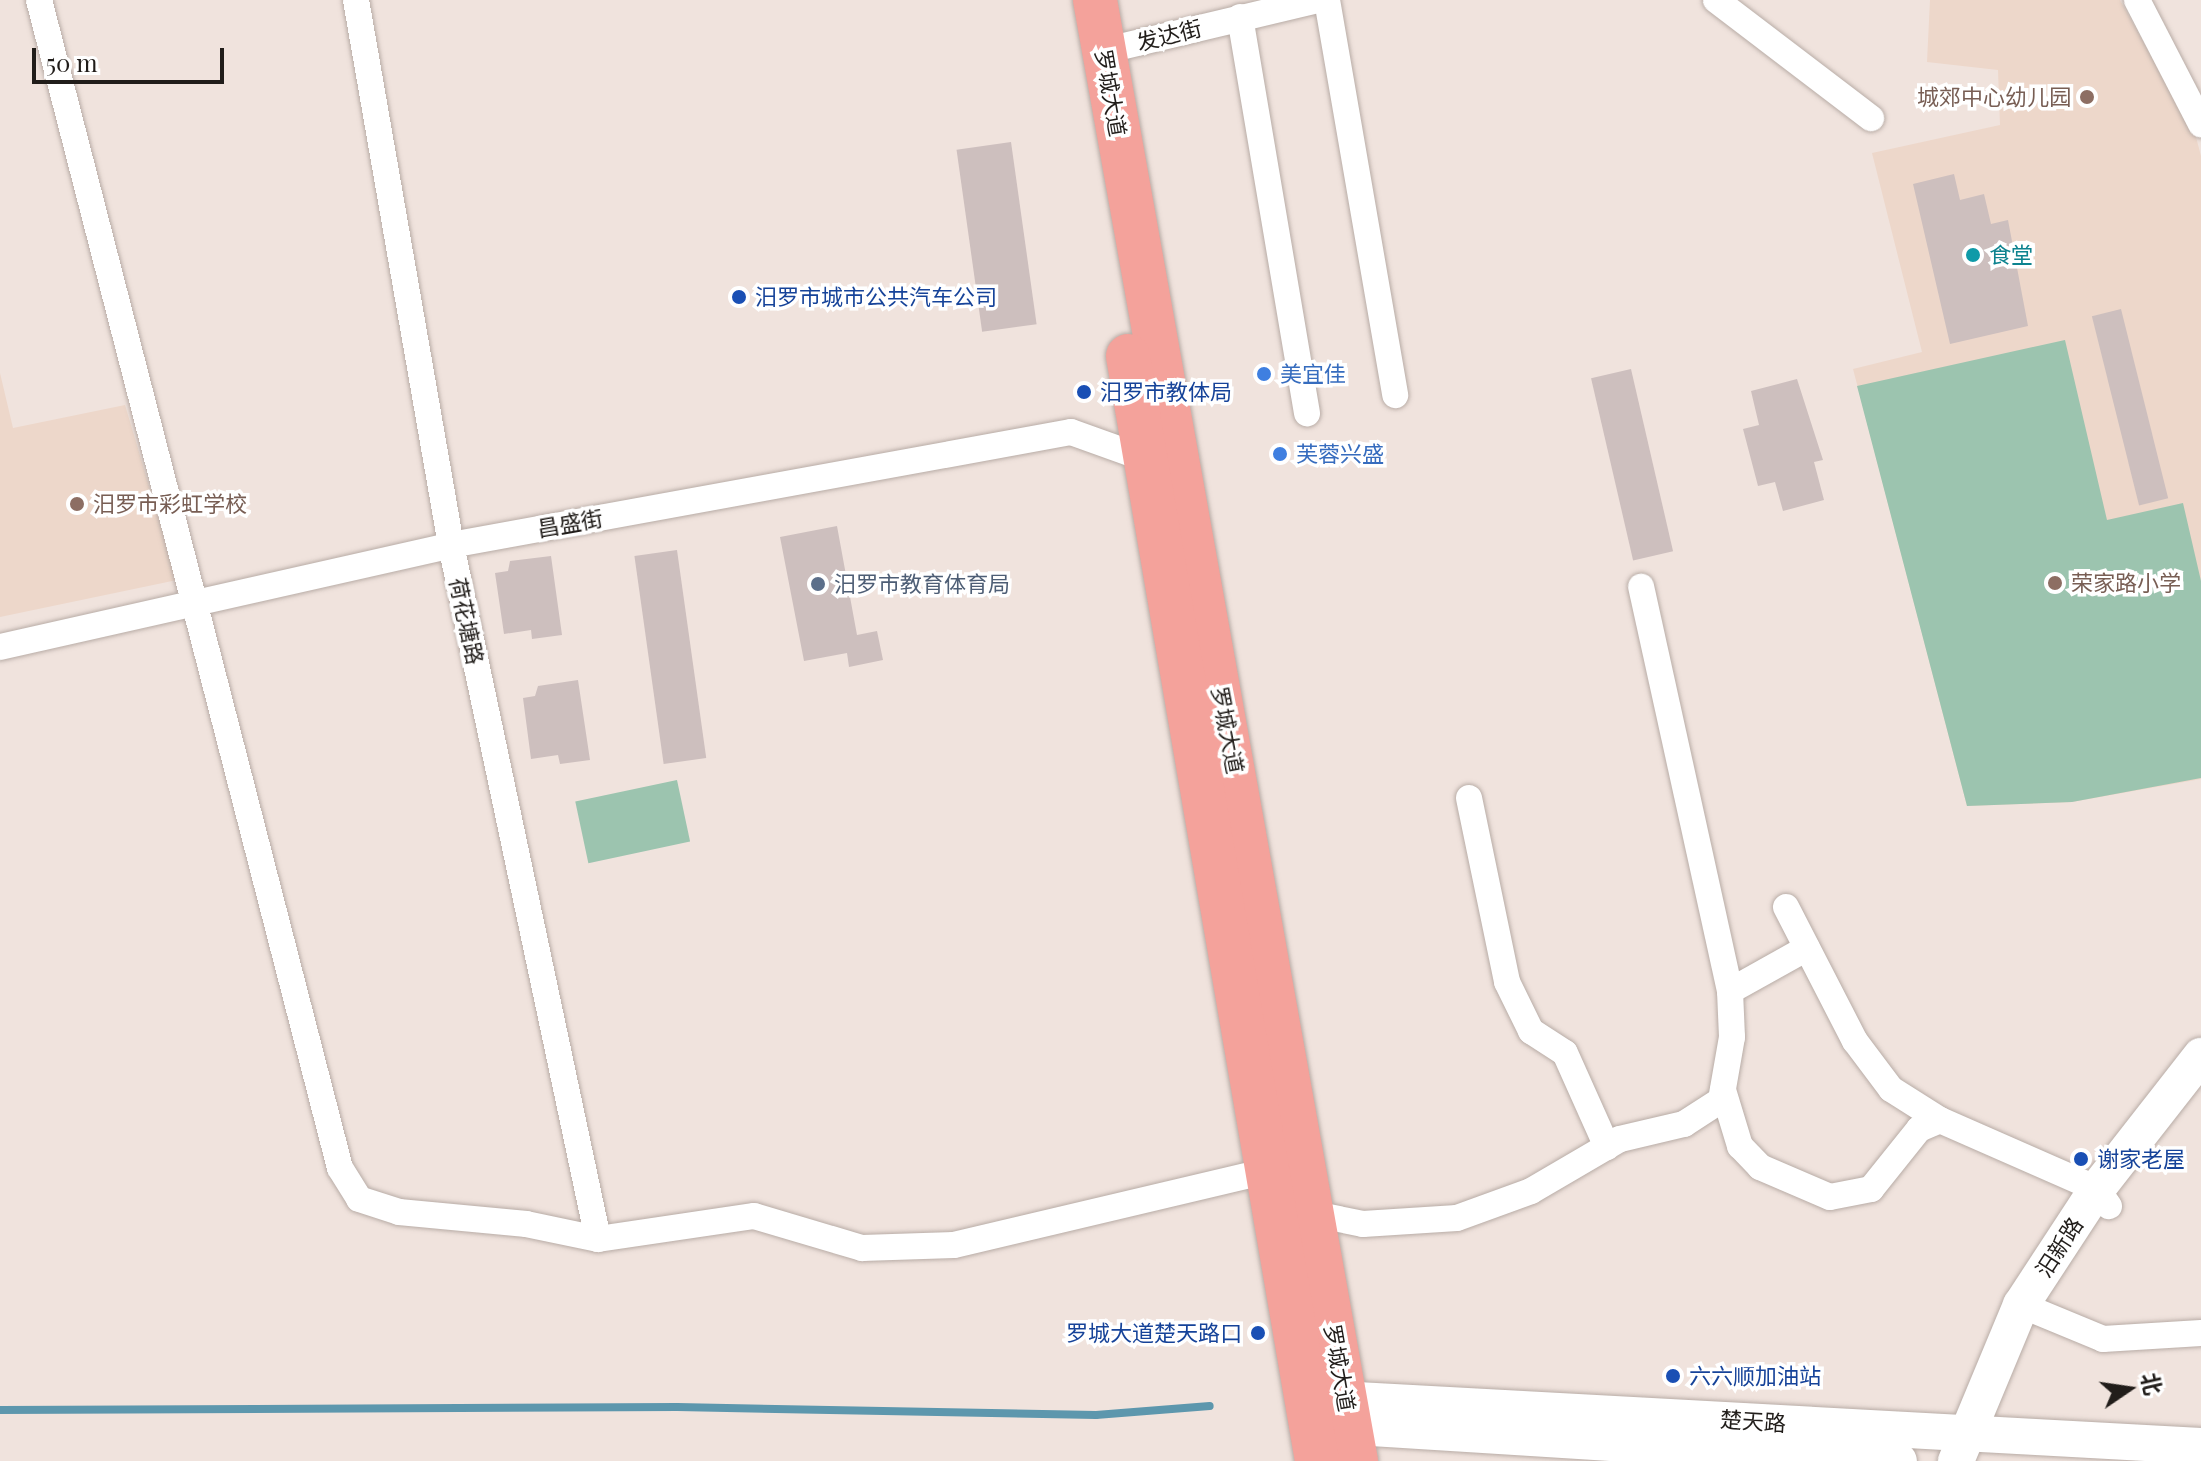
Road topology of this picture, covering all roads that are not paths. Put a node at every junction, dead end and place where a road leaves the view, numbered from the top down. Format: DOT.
graph roads {
  1 [pos="39,0"];
  2 [pos="356,0"];
  3 [pos="1065,0"];
  4 [pos="1095,0"];
  5 [pos="1107,0"];
  6 [pos="1317,0"];
  7 [pos="1327,0"];
  8 [pos="1716,0"];
  9 [pos="2137,0"];
  10 [pos="1240,17"];
  11 [pos="1116,48"];
  12 [pos="1111,94"];
  13 [pos="1871,118"];
  14 [pos="2201,124"];
  15 [pos="1395,395"];
  16 [pos="1307,413"];
  17 [pos="1141,457"];
  18 [pos="451,545"];
  19 [pos="1641,587"];
  20 [pos="198,600"];
  21 [pos="0,647"];
  22 [pos="1469,798"];
  23 [pos="1786,907"];
  24 [pos="1807,948"];
  25 [pos="1730,991"];
  26 [pos="2201,1056"];
  27 [pos="2201,1089"];
  28 [pos="1723,1090"];
  29 [pos="1940,1120"];
  30 [pos="1607,1147"];
  31 [pos="1266,1171"];
  32 [pos="2103,1198"];
  33 [pos="1314,1214"];
  34 [pos="598,1239"];
  35 [pos="2028,1308"];
  36 [pos="2201,1333"];
  37 [pos="1330,1428"];
  38 [pos="2201,1446"];
  39 [pos="1977,1448"];
  40 [pos="1899,1461"];
  1 -- 20 [label="street"];
  2 -- 18 [label="street, 荷花塘路"];
  3 -- 17 [label="highway, 罗城大道"];
  4 -- 12 [label="highway, 罗城大道"];
  5 -- 11 [label="main road"];
  6 -- 10 [label="street, 发达街"];
  7 -- 15 [label="street"];
  8 -- 13 [label="street"];
  9 -- 14 [label="street"];
  10 -- 11 [label="street, 发达街"];
  10 -- 16 [label="street"];
  11 -- 12 [label="main road"];
  12 -- 33 [label="highway, 罗城大道"];
  17 -- 18 [label="street, 昌盛街"];
  17 -- 31 [label="highway, 罗城大道"];
  18 -- 20 [label="street, 昌盛街"];
  18 -- 34 [label="street, 荷花塘路"];
  19 -- 25 [label="street"];
  20 -- 21 [label="street, 昌盛街"];
  20 -- 34 [label="street"];
  22 -- 30 [label="street"];
  23 -- 24 [label="street"];
  24 -- 25 [label="street"];
  24 -- 29 [label="street"];
  25 -- 28 [label="street"];
  26 -- 32 [label="main road, 汨新路"];
  27 -- 32 [label="main road"];
  28 -- 29 [label="street"];
  28 -- 30 [label="street"];
  29 -- 32 [label="street"];
  30 -- 33 [label="street"];
  31 -- 34 [label="street"];
  31 -- 37 [label="highway, 罗城大道"];
  32 -- 35 [label="main road, 汨新路"];
  33 -- 37 [label="highway, 罗城大道"];
  35 -- 36 [label="street"];
  35 -- 39 [label="main road, 汨新路"];
  37 -- 39 [label="main road, 楚天路"];
  37 -- 40 [label="main road, 楚天路"];
  38 -- 39 [label="main road, 楚天路"];
}
